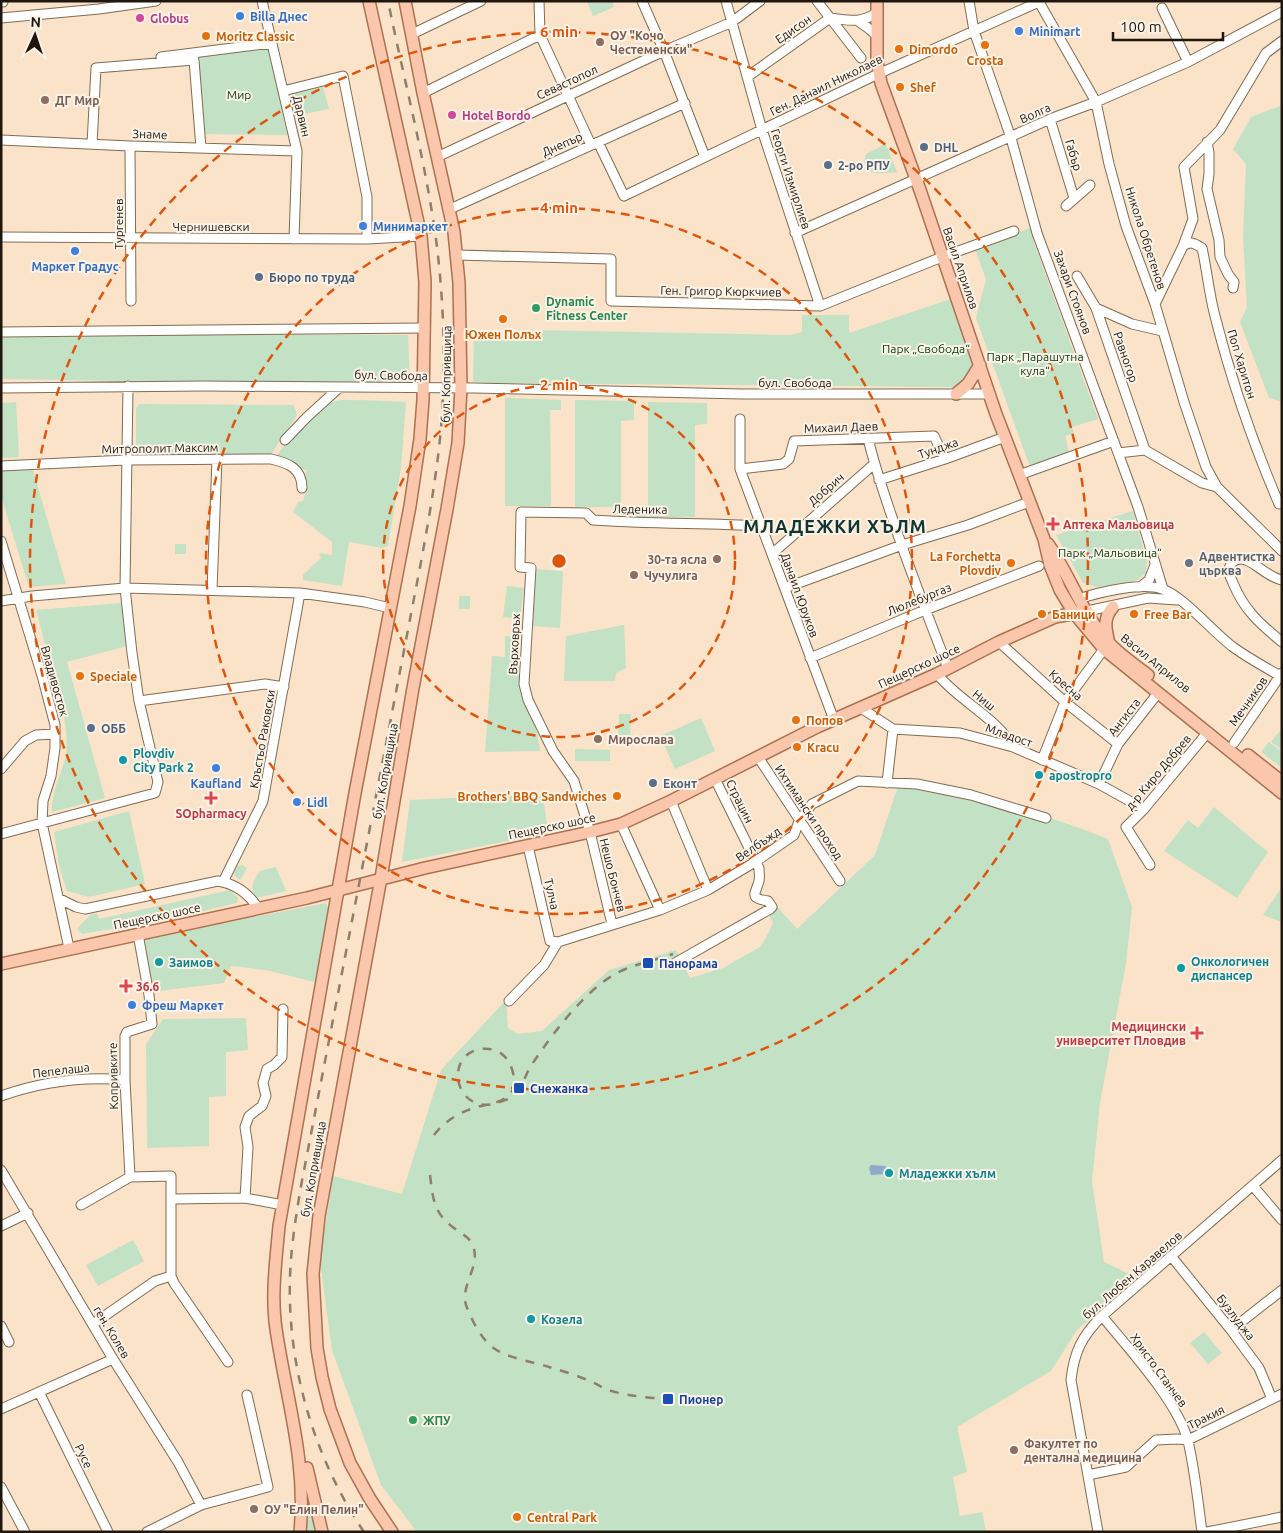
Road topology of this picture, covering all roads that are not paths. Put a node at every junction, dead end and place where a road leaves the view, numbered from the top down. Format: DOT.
graph roads {
  1 [pos="156,1"];
  2 [pos="262,1"];
  3 [pos="369,1"];
  4 [pos="405,1"];
  5 [pos="481,1"];
  6 [pos="539,1"];
  7 [pos="642,1"];
  8 [pos="726,1"];
  9 [pos="760,1"];
  10 [pos="817,1"];
  11 [pos="969,1"];
  12 [pos="1040,2"];
  13 [pos="99,5"];
  14 [pos="877,7"];
  15 [pos="1162,8"];
  16 [pos="1282,12"];
  17 [pos="1,18"];
  18 [pos="830,18"];
  19 [pos="858,21"];
  20 [pos="732,22"];
  21 [pos="974,31"];
  22 [pos="412,34"];
  23 [pos="540,36"];
  24 [pos="877,36"];
  25 [pos="1282,41"];
  26 [pos="272,44"];
  27 [pos="664,51"];
  28 [pos="860,58"];
  29 [pos="101,62"];
  30 [pos="1188,62"];
  31 [pos="878,74"];
  32 [pos="747,77"];
  33 [pos="283,91"];
  34 [pos="424,93"];
  35 [pos="568,96"];
  36 [pos="1096,102"];
  37 [pos="685,103"];
  38 [pos="1050,119"];
  39 [pos="762,130"];
  40 [pos="1011,138"];
  41 [pos="1,140"];
  42 [pos="1207,142"];
  43 [pos="594,143"];
  44 [pos="92,144"];
  45 [pos="130,146"];
  46 [pos="201,148"];
  47 [pos="298,151"];
  48 [pos="437,157"];
  49 [pos="705,157"];
  50 [pos="916,179"];
  51 [pos="1090,185"];
  52 [pos="1074,198"];
  53 [pos="1066,206"];
  54 [pos="450,209"];
  55 [pos="1014,231"];
  56 [pos="795,233"];
  57 [pos="1,236"];
  58 [pos="421,236"];
  59 [pos="130,239"];
  60 [pos="294,239"];
  61 [pos="367,239"];
  62 [pos="1183,246"];
  63 [pos="456,255"];
  64 [pos="942,257"];
  65 [pos="1077,276"];
  66 [pos="1233,288"];
  67 [pos="131,301"];
  68 [pos="1155,304"];
  69 [pos="820,306"];
  70 [pos="1096,308"];
  71 [pos="425,328"];
  72 [pos="1162,331"];
  73 [pos="1,332"];
  74 [pos="980,365"];
  75 [pos="128,386"];
  76 [pos="340,387"];
  77 [pos="1,388"];
  78 [pos="424,388"];
  79 [pos="461,388"];
  80 [pos="956,394"];
  81 [pos="990,394"];
  82 [pos="740,418"];
  83 [pos="1005,437"];
  84 [pos="868,438"];
  85 [pos="285,440"];
  86 [pos="1114,441"];
  87 [pos="1145,450"];
  88 [pos="1118,453"];
  89 [pos="217,459"];
  90 [pos="945,459"];
  91 [pos="126,460"];
  92 [pos="874,464"];
  93 [pos="1,466"];
  94 [pos="740,468"];
  95 [pos="1019,475"];
  96 [pos="879,480"];
  97 [pos="1217,487"];
  98 [pos="302,488"];
  99 [pos="1024,504"];
  100 [pos="1279,504"];
  101 [pos="520,512"];
  102 [pos="761,526"];
  103 [pos="1,541"];
  104 [pos="902,546"];
  105 [pos="1282,551"];
  106 [pos="772,554"];
  107 [pos="1155,565"];
  108 [pos="1039,566"];
  109 [pos="1282,580"];
  110 [pos="1139,587"];
  111 [pos="125,588"];
  112 [pos="785,588"];
  113 [pos="1163,589"];
  114 [pos="212,590"];
  115 [pos="300,593"];
  116 [pos="18,598"];
  117 [pos="1180,600"];
  118 [pos="1,601"];
  119 [pos="1074,606"];
  120 [pos="1113,606"];
  121 [pos="390,608"];
  122 [pos="925,610"];
  123 [pos="1087,611"];
  124 [pos="999,642"];
  125 [pos="1282,642"];
  126 [pos="1106,646"];
  127 [pos="810,658"];
  128 [pos="948,668"];
  129 [pos="937,674"];
  130 [pos="1281,675"];
  131 [pos="284,687"];
  132 [pos="1158,693"];
  133 [pos="139,701"];
  134 [pos="1065,702"];
  135 [pos="861,708"];
  136 [pos="834,720"];
  137 [pos="893,729"];
  138 [pos="1208,732"];
  139 [pos="55,734"];
  140 [pos="1118,744"];
  141 [pos="1234,744"];
  142 [pos="1012,747"];
  143 [pos="758,757"];
  144 [pos="1042,760"];
  145 [pos="1,770"];
  146 [pos="715,779"];
  147 [pos="1282,782"];
  148 [pos="887,783"];
  149 [pos="1099,784"];
  150 [pos="1282,793"];
  151 [pos="671,801"];
  152 [pos="1144,809"];
  153 [pos="1046,818"];
  154 [pos="799,821"];
  155 [pos="42,823"];
  156 [pos="622,824"];
  157 [pos="590,832"];
  158 [pos="1,834"];
  159 [pos="528,846"];
  160 [pos="755,862"];
  161 [pos="1150,865"];
  162 [pos="381,878"];
  163 [pos="840,881"];
  164 [pos="223,882"];
  165 [pos="708,890"];
  166 [pos="339,891"];
  167 [pos="245,893"];
  168 [pos="58,898"];
  169 [pos="258,908"];
  170 [pos="660,910"];
  171 [pos="236,913"];
  172 [pos="612,924"];
  173 [pos="138,934"];
  174 [pos="558,942"];
  175 [pos="69,948"];
  176 [pos="675,963"];
  177 [pos="1,964"];
  178 [pos="509,1001"];
  179 [pos="283,1009"];
  180 [pos="125,1080"];
  181 [pos="1,1096"];
  182 [pos="1282,1160"];
  183 [pos="1,1170"];
  184 [pos="130,1177"];
  185 [pos="1253,1186"];
  186 [pos="245,1198"];
  187 [pos="172,1199"];
  188 [pos="80,1205"];
  189 [pos="283,1205"];
  190 [pos="28,1213"];
  191 [pos="1282,1220"];
  192 [pos="1,1226"];
  193 [pos="1171,1256"];
  194 [pos="171,1276"];
  195 [pos="1282,1290"];
  196 [pos="1102,1316"];
  197 [pos="93,1324"];
  198 [pos="1,1326"];
  199 [pos="1231,1330"];
  200 [pos="9,1342"];
  201 [pos="113,1359"];
  202 [pos="228,1362"];
  203 [pos="39,1392"];
  204 [pos="1282,1394"];
  205 [pos="248,1395"];
  206 [pos="1272,1399"];
  207 [pos="291,1403"];
  208 [pos="1,1409"];
  209 [pos="1188,1440"];
  210 [pos="1088,1475"];
  211 [pos="1,1487"];
  212 [pos="201,1505"];
  213 [pos="1282,1517"];
  214 [pos="384,1521"];
  215 [pos="25,1532"];
  216 [pos="108,1532"];
  217 [pos="147,1532"];
  218 [pos="300,1532"];
  219 [pos="322,1532"];
  220 [pos="392,1532"];
  221 [pos="396,1532"];
  222 [pos="1098,1532"];
  223 [pos="1202,1532"];
  224 [pos="1207,1532"];
  1 -- 13 [label="street"];
  2 -- 26 [label="street, Дарвин"];
  3 -- 58 [label="main road, бул. Копривщица"];
  4 -- 22 [label="main road, бул. Копривщица"];
  5 -- 22 [label="street"];
  6 -- 23 [label="street"];
  7 -- 27 [label="street"];
  8 -- 20 [label="street, Георги Измирлиев"];
  9 -- 20 [label="street, Севастопол"];
  10 -- 18 [label="street"];
  11 -- 21 [label="street, Захари Стоянов"];
  12 -- 21 [label="street, Ген. Данаил Николаев"];
  12 -- 36 [label="street, Никола Обретенов"];
  13 -- 17 [label="street"];
  14 -- 19 [label="street"];
  14 -- 24 [label="main road, Васил Априлов"];
  15 -- 30 [label="street"];
  16 -- 30 [label="street, Волга"];
  18 -- 19 [label="street, Едисон"];
  18 -- 28 [label="street"];
  18 -- 32 [label="street, Едисон"];
  19 -- 24 [label="street"];
  20 -- 27 [label="street, Севастопол"];
  20 -- 32 [label="street, Георги Измирлиев"];
  21 -- 31 [label="street, Ген. Данаил Николаев"];
  21 -- 40 [label="street, Захари Стоянов"];
  22 -- 34 [label="main road, бул. Копривщица"];
  23 -- 34 [label="street"];
  23 -- 35 [label="street"];
  24 -- 31 [label="main road, Васил Априлов"];
  25 -- 42 [label="street"];
  26 -- 29 [label="street"];
  26 -- 33 [label="street, Дарвин"];
  27 -- 35 [label="street, Севастопол"];
  27 -- 37 [label="street"];
  30 -- 36 [label="street, Волга"];
  31 -- 39 [label="street, Ген. Данаил Николаев"];
  31 -- 50 [label="main road, Васил Априлов"];
  32 -- 39 [label="street, Георги Измирлиев"];
  33 -- 47 [label="street, Дарвин"];
  33 -- 61 [label="street"];
  34 -- 48 [label="main road, бул. Копривщица"];
  35 -- 43 [label="street"];
  35 -- 48 [label="street, Севастопол"];
  36 -- 38 [label="street, Волга"];
  36 -- 68 [label="street, Никола Обретенов"];
  37 -- 43 [label="street, Днепър"];
  37 -- 49 [label="street"];
  38 -- 40 [label="street, Волга"];
  38 -- 52 [label="street, Габър"];
  39 -- 49 [label="street, Ген. Данаил Николаев"];
  39 -- 56 [label="street, Георги Измирлиев"];
  40 -- 50 [label="street, Волга"];
  40 -- 86 [label="street, Захари Стоянов"];
  41 -- 44 [label="street, Знаме"];
  42 -- 62 [label="street"];
  42 -- 66 [label="street"];
  43 -- 49 [label="street, Ген. Данаил Николаев"];
  43 -- 54 [label="street, Днепър"];
  44 -- 45 [label="street, Знаме"];
  44 -- 46 [label="street"];
  45 -- 46 [label="street, Знаме"];
  45 -- 59 [label="street, Тургенев"];
  46 -- 47 [label="street, Знаме"];
  47 -- 60 [label="street, Дарвин"];
  48 -- 54 [label="main road, бул. Копривщица"];
  50 -- 56 [label="street, Волга"];
  50 -- 64 [label="main road, Васил Априлов"];
  51 -- 52 [label="street"];
  52 -- 53 [label="street"];
  54 -- 63 [label="main road, бул. Копривщица"];
  55 -- 64 [label="street, Ген. Григор Кюркчиев"];
  56 -- 69 [label="street, Георги Измирлиев"];
  57 -- 59 [label="street, Чернишевски"];
  58 -- 61 [label="street, Чернишевски"];
  58 -- 71 [label="main road, бул. Копривщица"];
  59 -- 60 [label="street, Чернишевски"];
  59 -- 67 [label="street, Тургенев"];
  60 -- 61 [label="street, Чернишевски"];
  62 -- 68 [label="street"];
  62 -- 100 [label="street, Поп Харитон"];
  63 -- 69 [label="street, Ген. Григор Кюркчиев"];
  63 -- 79 [label="main road, бул. Копривщица"];
  64 -- 69 [label="street, Ген. Григор Кюркчиев"];
  64 -- 74 [label="main road, Васил Априлов"];
  65 -- 70 [label="street, Равногор"];
  68 -- 72 [label="street, Никола Обретенов"];
  70 -- 72 [label="street"];
  70 -- 87 [label="street, Равногор"];
  71 -- 73 [label="street"];
  71 -- 78 [label="main road, бул. Копривщица"];
  72 -- 97 [label="street, Никола Обретенов"];
  74 -- 80 [label="main road"];
  74 -- 81 [label="main road, Васил Априлов"];
  75 -- 76 [label="street, бул. Свобода"];
  75 -- 77 [label="street, бул. Свобода"];
  75 -- 91 [label="street"];
  76 -- 78 [label="street, бул. Свобода"];
  76 -- 85 [label="street"];
  78 -- 79 [label="street, бул. Свобода"];
  78 -- 121 [label="main road, бул. Копривщица"];
  79 -- 80 [label="street, бул. Свобода"];
  79 -- 162 [label="main road, бул. Копривщица"];
  80 -- 81 [label="street, бул. Свобода"];
  81 -- 83 [label="main road, Васил Априлов"];
  82 -- 94 [label="street, Данаил Юруков"];
  83 -- 90 [label="street, Тунджа"];
  83 -- 95 [label="main road, Васил Априлов"];
  84 -- 90 [label="street, Михаил Даев"];
  84 -- 92 [label="street"];
  84 -- 94 [label="street, Михаил Даев"];
  86 -- 88 [label="street, Захари Стоянов"];
  86 -- 95 [label="street"];
  87 -- 88 [label="street"];
  87 -- 97 [label="street"];
  88 -- 107 [label="street, Захари Стоянов"];
  89 -- 91 [label="street, Митрополит Максим"];
  89 -- 98 [label="street, Митрополит Максим"];
  89 -- 114 [label="street"];
  90 -- 96 [label="street, Тунджа"];
  91 -- 93 [label="street, Митрополит Максим"];
  91 -- 111 [label="street"];
  92 -- 96 [label="street"];
  92 -- 106 [label="street, Добрич"];
  94 -- 102 [label="street, Данаил Юруков"];
  95 -- 99 [label="main road, Васил Априлов"];
  96 -- 104 [label="street"];
  97 -- 105 [label="street"];
  99 -- 104 [label="street"];
  99 -- 119 [label="main road, Васил Априлов"];
  101 -- 102 [label="street, Леденика"];
  101 -- 157 [label="street, Върховръх"];
  102 -- 106 [label="street, Данаил Юруков"];
  103 -- 116 [label="street, Владивосток"];
  104 -- 112 [label="street"];
  104 -- 122 [label="street"];
  106 -- 112 [label="street, Данаил Юруков"];
  107 -- 110 [label="street"];
  107 -- 113 [label="street, Захари Стоянов"];
  108 -- 122 [label="street, Люлебургаз"];
  109 -- 125 [label="street"];
  110 -- 113 [label="street"];
  110 -- 119 [label="street"];
  111 -- 114 [label="street"];
  111 -- 116 [label="street"];
  111 -- 133 [label="street"];
  112 -- 127 [label="street, Данаил Юруков"];
  113 -- 117 [label="street"];
  114 -- 115 [label="street"];
  115 -- 121 [label="street"];
  115 -- 131 [label="street, Кръстьо Раковски"];
  116 -- 118 [label="street"];
  116 -- 139 [label="street, Владивосток"];
  117 -- 120 [label="street"];
  117 -- 130 [label="street"];
  119 -- 123 [label="main road, Пещерско шосе"];
  119 -- 124 [label="main road, Пещерско шосе"];
  119 -- 126 [label="main road, Васил Априлов"];
  120 -- 123 [label="street"];
  120 -- 126 [label="main road"];
  121 -- 166 [label="main road, бул. Копривщица"];
  122 -- 127 [label="street, Люлебургаз"];
  122 -- 128 [label="street"];
  123 -- 126 [label="main road, Васил Априлов"];
  124 -- 128 [label="main road, Пещерско шосе"];
  124 -- 134 [label="street, Кресна"];
  126 -- 132 [label="main road, Васил Априлов"];
  126 -- 134 [label="street"];
  126 -- 141 [label="main road, Васил Априлов"];
  127 -- 136 [label="street, Данаил Юруков"];
  128 -- 129 [label="main road, Пещерско шосе"];
  129 -- 135 [label="main road, Пещерско шосе"];
  129 -- 142 [label="street, Ниш"];
  130 -- 141 [label="street, Мечников"];
  131 -- 133 [label="street"];
  131 -- 164 [label="street, Кръстьо Раковски"];
  132 -- 138 [label="main road, Васил Априлов"];
  132 -- 140 [label="street, Ангиста"];
  133 -- 155 [label="street"];
  134 -- 140 [label="street, Кресна"];
  134 -- 144 [label="street"];
  135 -- 136 [label="main road, Пещерско шосе"];
  135 -- 137 [label="street, Младост"];
  136 -- 143 [label="main road, Пещерско шосе"];
  137 -- 142 [label="street, Младост"];
  137 -- 148 [label="street"];
  138 -- 150 [label="main road, Васил Априлов"];
  138 -- 152 [label="street, д-р Киро Добрев"];
  139 -- 145 [label="street"];
  139 -- 155 [label="street, Владивосток"];
  140 -- 149 [label="street, Ангиста"];
  141 -- 147 [label="main road, Васил Априлов"];
  142 -- 144 [label="street, Младост"];
  143 -- 146 [label="main road, Пещерско шосе"];
  143 -- 154 [label="street, Ихтимански проход"];
  144 -- 149 [label="street, Младост"];
  146 -- 151 [label="main road, Пещерско шосе"];
  146 -- 160 [label="street, Страцин"];
  148 -- 153 [label="street, Велбъжд"];
  148 -- 154 [label="street, Велбъжд"];
  149 -- 152 [label="street, Младост"];
  151 -- 156 [label="main road, Пещерско шосе"];
  151 -- 165 [label="street"];
  152 -- 161 [label="street, д-р Киро Добрев"];
  154 -- 160 [label="street, Велбъжд"];
  154 -- 163 [label="street, Ихтимански проход"];
  155 -- 158 [label="street"];
  155 -- 168 [label="street, Владивосток"];
  156 -- 157 [label="main road, Пещерско шосе"];
  156 -- 170 [label="street"];
  157 -- 159 [label="main road, Пещерско шосе"];
  157 -- 172 [label="street, Нешо Бончев"];
  159 -- 162 [label="main road, Пещерско шосе"];
  159 -- 174 [label="street, Тулча"];
  160 -- 165 [label="street, Велбъжд"];
  160 -- 176 [label="street"];
  162 -- 166 [label="main road, Пещерско шосе"];
  162 -- 214 [label="main road, бул. Копривщица"];
  164 -- 167 [label="street"];
  164 -- 168 [label="street"];
  165 -- 170 [label="street, Велбъжд"];
  166 -- 169 [label="main road, Пещерско шосе"];
  166 -- 189 [label="main road, бул. Копривщица"];
  167 -- 169 [label="street"];
  167 -- 171 [label="street"];
  168 -- 175 [label="street, Владивосток"];
  169 -- 171 [label="main road, Пещерско шосе"];
  170 -- 172 [label="street, Велбъжд"];
  171 -- 173 [label="main road, Пещерско шосе"];
  172 -- 174 [label="street, Велбъжд"];
  173 -- 175 [label="main road, Пещерско шосе"];
  173 -- 180 [label="street, Копривките"];
  174 -- 178 [label="street"];
  175 -- 177 [label="main road, Пещерско шосе"];
  179 -- 186 [label="street"];
  180 -- 181 [label="street, Пепелаша"];
  180 -- 184 [label="street, Копривките"];
  182 -- 185 [label="street, бул. Любен Каравелов"];
  183 -- 190 [label="street, ген. Колев"];
  184 -- 187 [label="street"];
  184 -- 188 [label="street"];
  185 -- 191 [label="street"];
  185 -- 193 [label="street, бул. Любен Каравелов"];
  186 -- 187 [label="street"];
  186 -- 189 [label="street"];
  187 -- 194 [label="street"];
  189 -- 207 [label="main road, бул. Копривщица"];
  190 -- 192 [label="street"];
  190 -- 197 [label="street, ген. Колев"];
  193 -- 196 [label="street, бул. Любен Каравелов"];
  193 -- 199 [label="street, Бузлуджа"];
  194 -- 197 [label="street"];
  194 -- 202 [label="street"];
  195 -- 199 [label="street"];
  196 -- 209 [label="street, Христо Станчев"];
  196 -- 210 [label="street, бул. Любен Каравелов"];
  197 -- 201 [label="street, ген. Колев"];
  198 -- 200 [label="street"];
  199 -- 206 [label="street, Бузлуджа"];
  201 -- 203 [label="street"];
  201 -- 212 [label="street, ген. Колев"];
  203 -- 208 [label="street"];
  203 -- 216 [label="street, Русе"];
  204 -- 206 [label="street, Тракия"];
  205 -- 212 [label="street"];
  206 -- 209 [label="street, Тракия"];
  207 -- 218 [label="main road, бул. Копривщица"];
  207 -- 219 [label="main road"];
  209 -- 210 [label="street, Тракия"];
  209 -- 223 [label="street, Христо Станчев"];
  210 -- 222 [label="street, бул. Любен Каравелов"];
  211 -- 215 [label="street"];
  212 -- 217 [label="street"];
  213 -- 224 [label="street"];
  214 -- 220 [label="main road, бул. Копривщица"];
  214 -- 221 [label="main road"];
}
